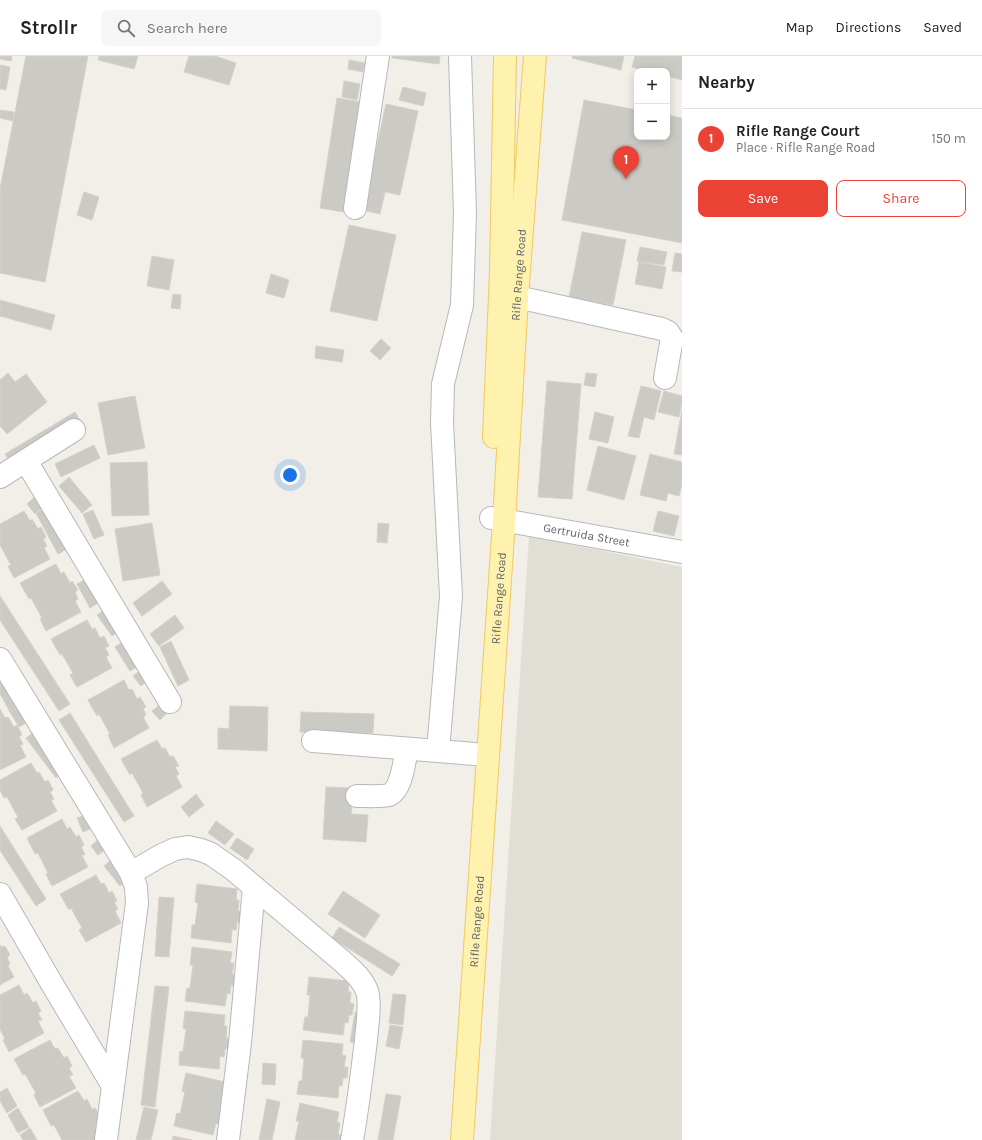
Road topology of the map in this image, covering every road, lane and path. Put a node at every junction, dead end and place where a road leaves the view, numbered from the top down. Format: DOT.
graph roads {
  1 [pos="378,56"];
  2 [pos="460,56"];
  3 [pos="505,56"];
  4 [pos="535,56"];
  5 [pos="355,208"];
  6 [pos="517,297"];
  7 [pos="665,378"];
  8 [pos="74,430"];
  9 [pos="26,461"];
  10 [pos="0,477"];
  11 [pos="497,520"];
  12 [pos="682,552"];
  13 [pos="0,658"];
  14 [pos="170,702"];
  15 [pos="314,741"];
  16 [pos="406,749"];
  17 [pos="438,751"];
  18 [pos="475,754"];
  19 [pos="357,796"];
  20 [pos="131,873"];
  21 [pos="254,888"];
  22 [pos="0,894"];
  23 [pos="113,1086"];
  24 [pos="106,1140"];
  25 [pos="228,1140"];
  26 [pos="352,1140"];
  27 [pos="450,1140"];
  28 [pos="462,1140"];
  1 -- 5 [label="street"];
  2 -- 17 [label="street"];
  3 -- 11 [label="main road, Rifle Range Road"];
  4 -- 6 [label="main road, Rifle Range Road"];
  6 -- 7 [label="street"];
  6 -- 11 [label="main road, Rifle Range Road"];
  8 -- 9 [label="street"];
  9 -- 10 [label="street"];
  9 -- 14 [label="street"];
  11 -- 12 [label="street, Gertruida Street"];
  11 -- 18 [label="main road, Rifle Range Road"];
  11 -- 28 [label="main road, Rifle Range Road"];
  13 -- 20 [label="street"];
  15 -- 16 [label="street"];
  16 -- 17 [label="street"];
  16 -- 19 [label="street"];
  17 -- 18 [label="street"];
  18 -- 27 [label="main road, Rifle Range Road"];
  20 -- 21 [label="street"];
  20 -- 23 [label="street"];
  21 -- 25 [label="street"];
  21 -- 26 [label="street"];
  22 -- 23 [label="street"];
  23 -- 24 [label="street"];
}
